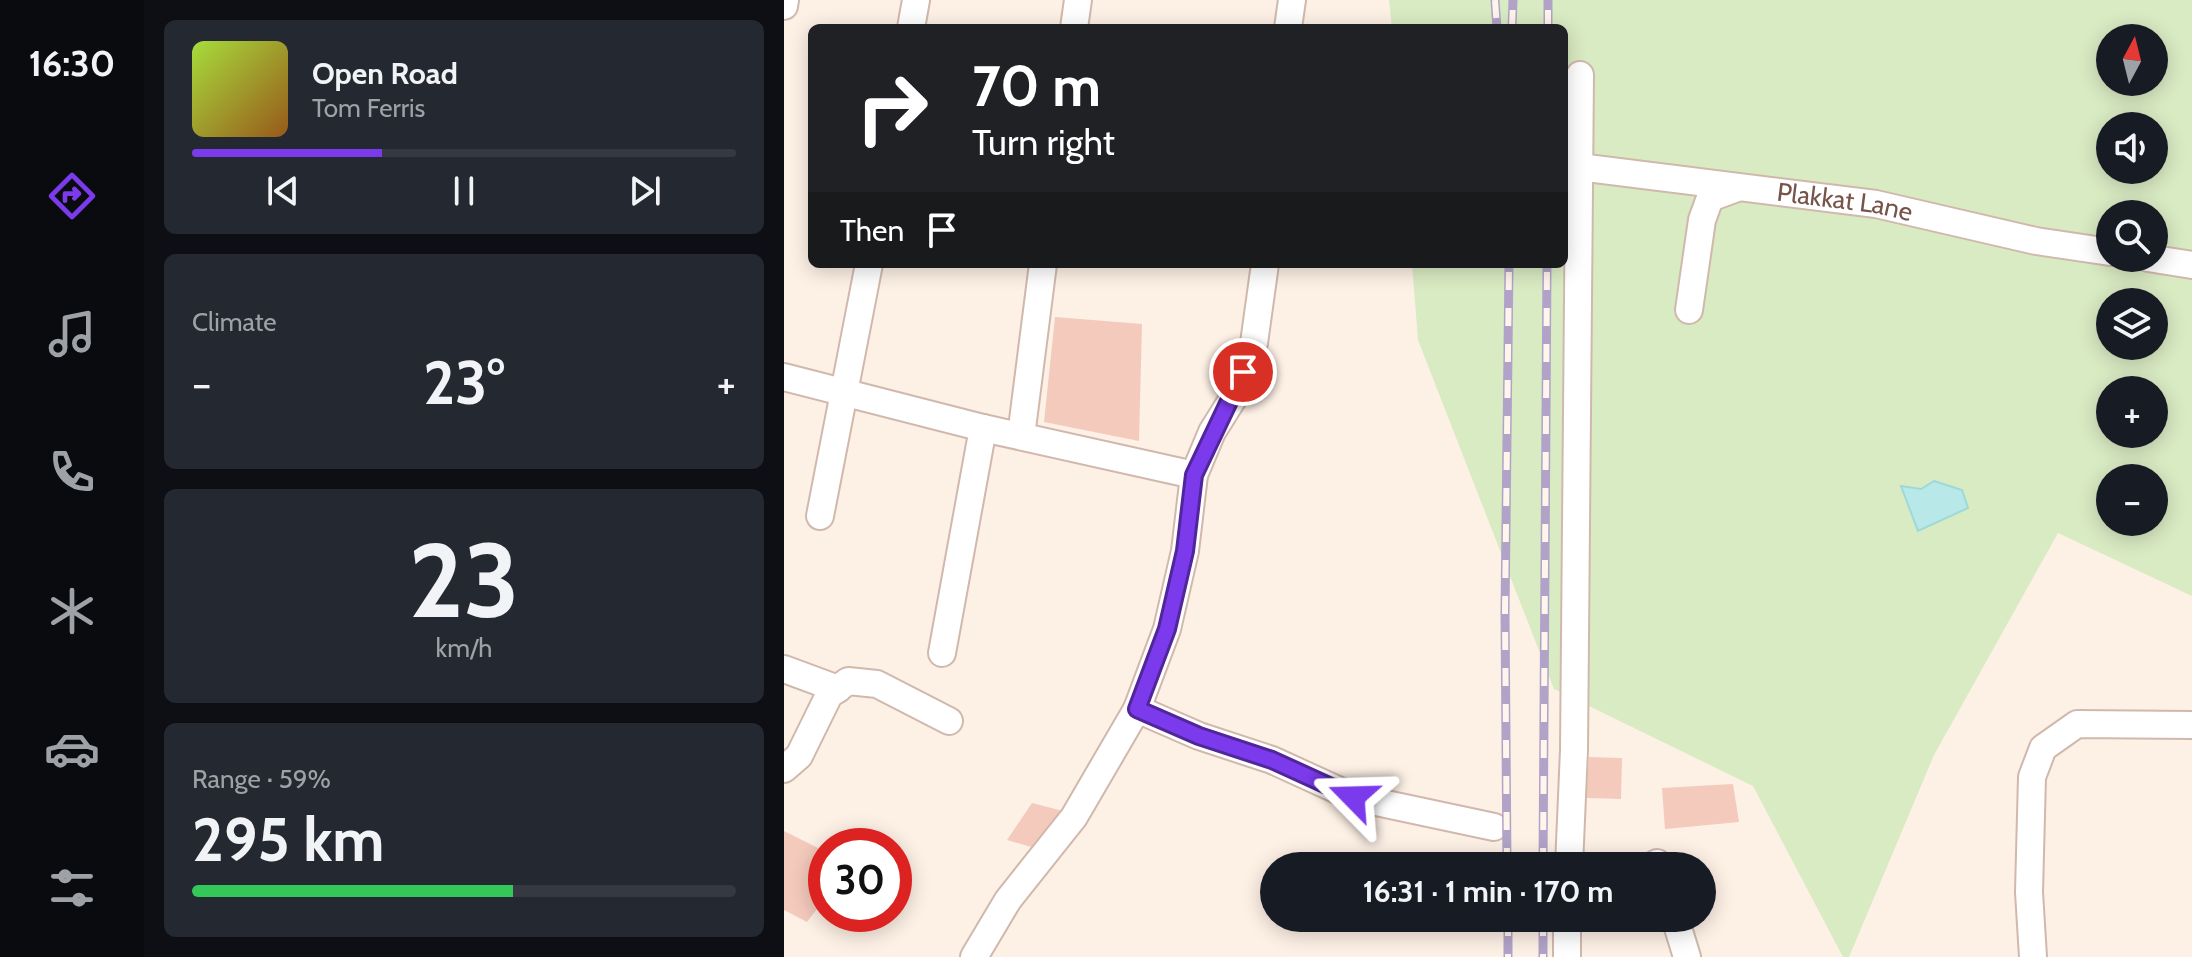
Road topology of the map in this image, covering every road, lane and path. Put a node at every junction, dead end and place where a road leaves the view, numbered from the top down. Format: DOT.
graph roads {
  1 [pos="785,0"];
  2 [pos="916,0"];
  3 [pos="1078,0"];
  4 [pos="1292,0"];
  5 [pos="784,6"];
  6 [pos="912,24"];
  7 [pos="1075,24"];
  8 [pos="1289,24"];
  9 [pos="1580,75"];
  10 [pos="1579,167"];
  11 [pos="1741,187"];
  12 [pos="2096,250"];
  13 [pos="2168,261"];
  14 [pos="2192,265"];
  15 [pos="868,268"];
  16 [pos="1042,268"];
  17 [pos="1264,268"];
  18 [pos="1689,310"];
  19 [pos="784,377"];
  20 [pos="841,391"];
  21 [pos="983,428"];
  22 [pos="1021,436"];
  23 [pos="1194,475"];
  24 [pos="820,516"];
  25 [pos="942,653"];
  26 [pos="784,669"];
  27 [pos="838,689"];
  28 [pos="1137,709"];
  29 [pos="949,721"];
  30 [pos="2192,725"];
  31 [pos="784,769"];
  32 [pos="1494,827"];
  33 [pos="1570,852"];
  34 [pos="1567,932"];
  35 [pos="1679,932"];
  36 [pos="974,957"];
  37 [pos="1567,957"];
  38 [pos="1687,957"];
  39 [pos="2033,957"];
  1 -- 5 [label="street"];
  2 -- 6 [label="street"];
  3 -- 7 [label="street"];
  4 -- 8 [label="street"];
  9 -- 10 [label="street"];
  10 -- 11 [label="street, Plakkat Lane"];
  10 -- 33 [label="street"];
  11 -- 12 [label="street, Plakkat Lane"];
  11 -- 18 [label="street"];
  13 -- 14 [label="street"];
  15 -- 20 [label="street"];
  16 -- 22 [label="street"];
  17 -- 23 [label="street"];
  19 -- 20 [label="street"];
  20 -- 21 [label="street"];
  20 -- 24 [label="street"];
  21 -- 22 [label="street"];
  21 -- 25 [label="street"];
  22 -- 23 [label="street"];
  23 -- 28 [label="street"];
  26 -- 27 [label="street"];
  27 -- 29 [label="street"];
  27 -- 31 [label="street"];
  28 -- 32 [label="street"];
  28 -- 36 [label="street"];
  30 -- 39 [label="street"];
  34 -- 37 [label="street"];
  35 -- 38 [label="street"];
}
